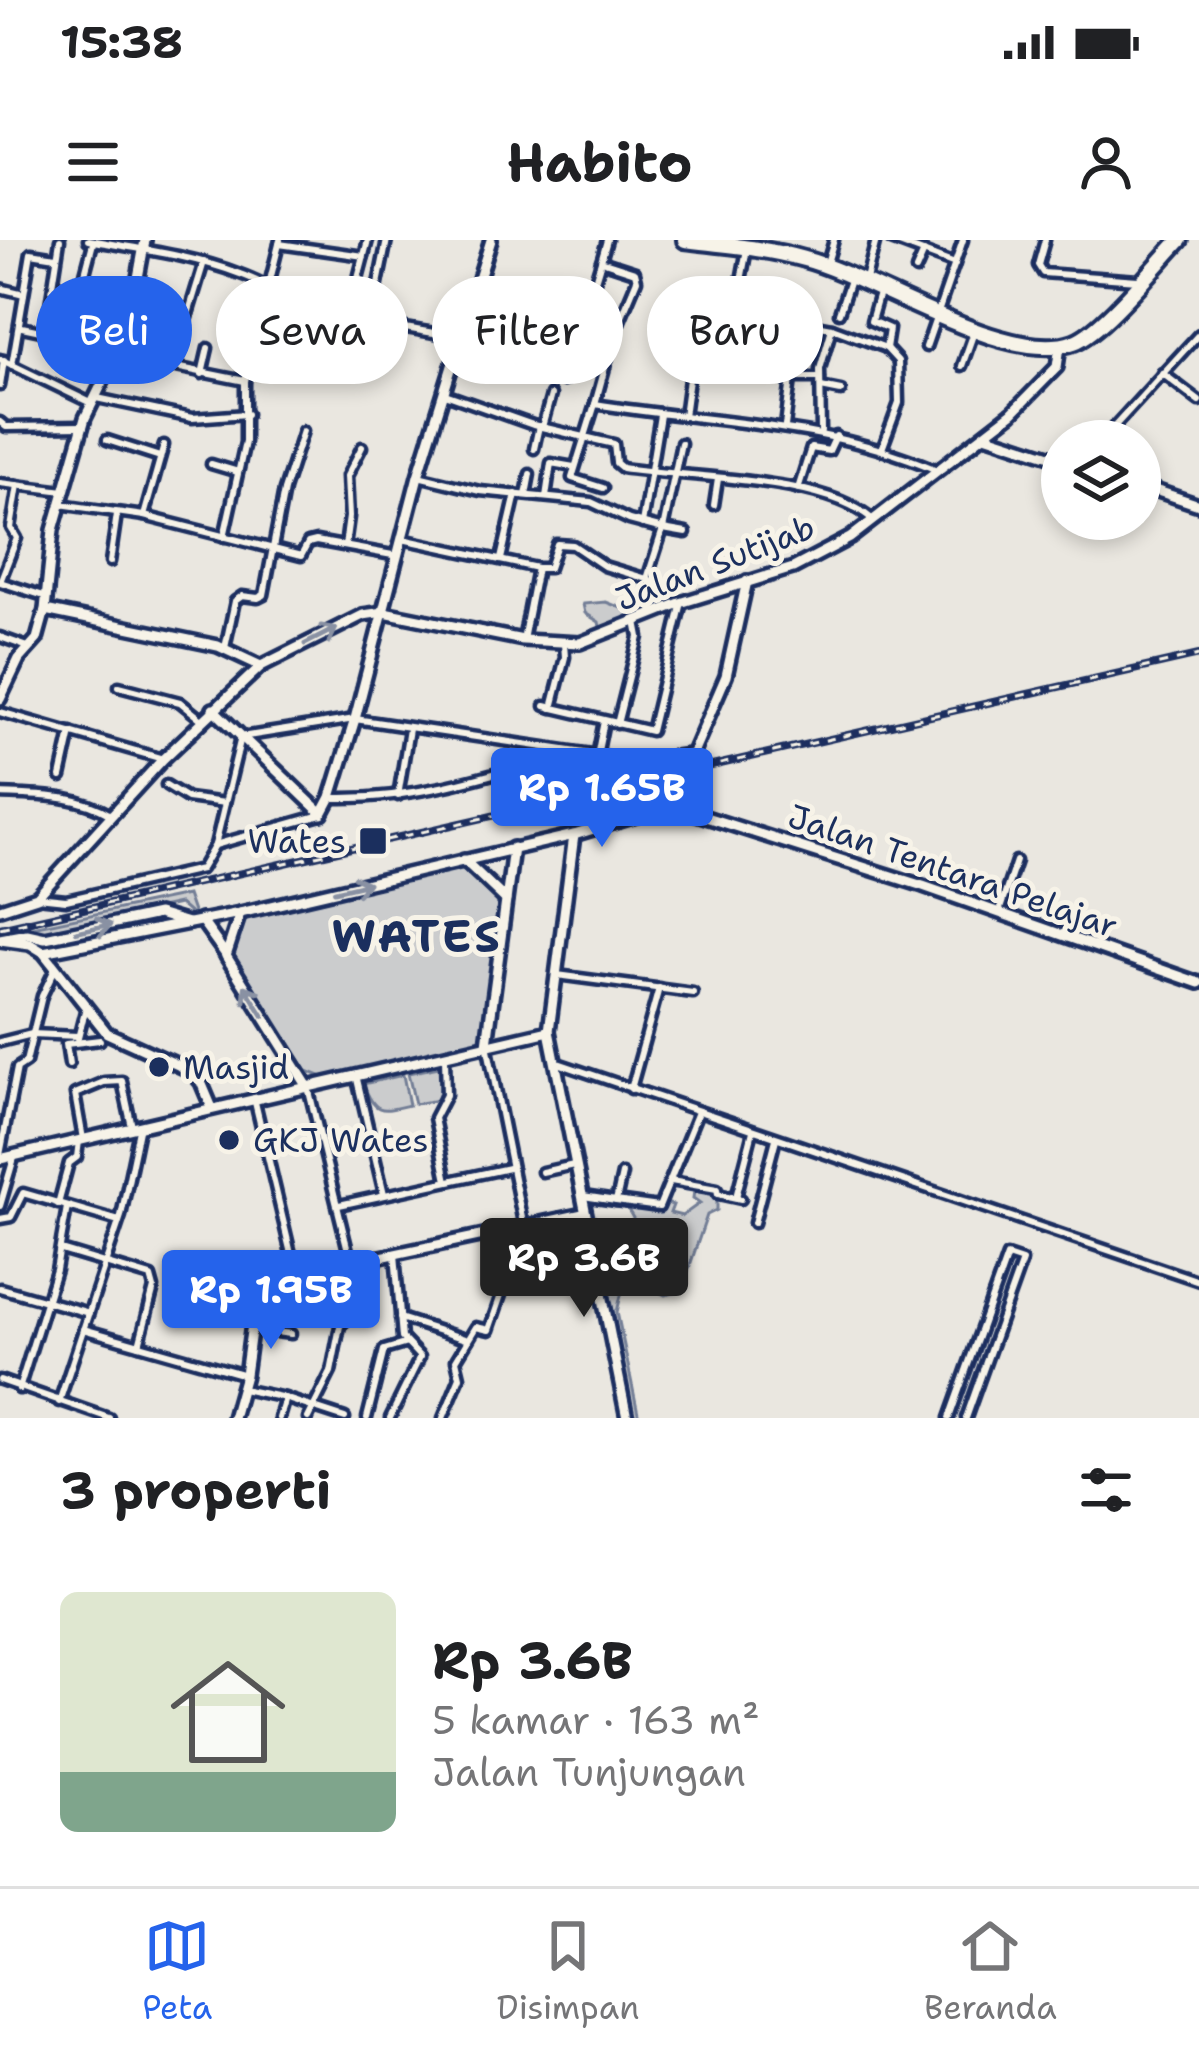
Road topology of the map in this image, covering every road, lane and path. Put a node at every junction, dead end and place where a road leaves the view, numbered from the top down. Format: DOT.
graph roads {
  1 [pos="60,240"];
  2 [pos="368,240"];
  3 [pos="387,240"];
  4 [pos="491,240"];
  5 [pos="607,240"];
  6 [pos="688,240"];
  7 [pos="834,240"];
  8 [pos="876,240"];
  9 [pos="891,240"];
  10 [pos="963,240"];
  11 [pos="1045,240"];
  12 [pos="1180,240"];
  13 [pos="91,241"];
  14 [pos="279,242"];
  15 [pos="144,243"];
  16 [pos="770,245"];
  17 [pos="747,248"];
  18 [pos="924,252"];
  19 [pos="364,256"];
  20 [pos="56,257"];
  21 [pos="204,262"];
  22 [pos="602,262"];
  23 [pos="955,264"];
  24 [pos="826,266"];
  25 [pos="916,270"];
  26 [pos="53,276"];
  27 [pos="83,276"];
  28 [pos="138,276"];
  29 [pos="244,276"];
  30 [pos="269,276"];
  31 [pos="359,276"];
  32 [pos="380,276"];
  33 [pos="479,276"];
  34 [pos="598,276"];
  35 [pos="741,276"];
  36 [pos="1142,280"];
  37 [pos="866,283"];
  38 [pos="0,289"];
  39 [pos="24,294"];
  40 [pos="192,301"];
  41 [pos="838,313"];
  42 [pos="938,314"];
  43 [pos="623,317"];
  44 [pos="823,326"];
  45 [pos="21,327"];
  46 [pos="832,328"];
  47 [pos="975,328"];
  48 [pos="36,330"];
  49 [pos="1199,334"];
  50 [pos="1060,346"];
  51 [pos="926,347"];
  52 [pos="208,348"];
  53 [pos="886,348"];
  54 [pos="5,361"];
  55 [pos="962,366"];
  56 [pos="192,372"];
  57 [pos="823,373"];
  58 [pos="1162,373"];
  59 [pos="202,374"];
  60 [pos="216,376"];
  61 [pos="101,384"];
  62 [pos="245,384"];
  63 [pos="446,384"];
  64 [pos="599,384"];
  65 [pos="688,384"];
  66 [pos="790,384"];
  67 [pos="821,384"];
  68 [pos="823,384"];
  69 [pos="0,386"];
  70 [pos="841,392"];
  71 [pos="443,393"];
  72 [pos="551,395"];
  73 [pos="93,400"];
  74 [pos="1199,401"];
  75 [pos="595,404"];
  76 [pos="247,414"];
  77 [pos="660,415"];
  78 [pos="684,417"];
  79 [pos="1120,420"];
  80 [pos="0,422"];
  81 [pos="83,426"];
  82 [pos="540,426"];
  83 [pos="785,426"];
  84 [pos="302,431"];
  85 [pos="821,433"];
  86 [pos="985,435"];
  87 [pos="586,436"];
  88 [pos="836,436"];
  89 [pos="106,440"];
  90 [pos="681,443"];
  91 [pos="164,446"];
  92 [pos="362,447"];
  93 [pos="534,449"];
  94 [pos="882,449"];
  95 [pos="1041,453"];
  96 [pos="160,458"];
  97 [pos="211,464"];
  98 [pos="574,467"];
  99 [pos="937,470"];
  100 [pos="238,472"];
  101 [pos="651,472"];
  102 [pos="675,473"];
  103 [pos="530,474"];
  104 [pos="418,476"];
  105 [pos="718,479"];
  106 [pos="0,483"];
  107 [pos="18,485"];
  108 [pos="603,488"];
  109 [pos="64,490"];
  110 [pos="797,490"];
  111 [pos="1161,492"];
  112 [pos="516,494"];
  113 [pos="526,495"];
  114 [pos="546,497"];
  115 [pos="60,504"];
  116 [pos="714,505"];
  117 [pos="1199,505"];
  118 [pos="117,514"];
  119 [pos="145,516"];
  120 [pos="874,520"];
  121 [pos="642,524"];
  122 [pos="663,529"];
  123 [pos="686,532"];
  124 [pos="224,537"];
  125 [pos="402,539"];
  126 [pos="345,546"];
  127 [pos="273,549"];
  128 [pos="398,556"];
  129 [pos="501,560"];
  130 [pos="110,562"];
  131 [pos="537,568"];
  132 [pos="647,579"];
  133 [pos="747,581"];
  134 [pos="0,582"];
  135 [pos="44,596"];
  136 [pos="682,602"];
  137 [pos="45,610"];
  138 [pos="384,612"];
  139 [pos="650,614"];
  140 [pos="636,621"];
  141 [pos="0,637"];
  142 [pos="523,640"];
  143 [pos="564,644"];
  144 [pos="28,647"];
  145 [pos="225,648"];
  146 [pos="261,666"];
  147 [pos="119,686"];
  148 [pos="0,699"];
  149 [pos="213,709"];
  150 [pos="0,712"];
  151 [pos="201,719"];
  152 [pos="355,719"];
  153 [pos="604,721"];
  154 [pos="617,724"];
  155 [pos="410,728"];
  156 [pos="71,732"];
  157 [pos="241,737"];
  158 [pos="569,752"];
  159 [pos="694,752"];
  160 [pos="597,756"];
  161 [pos="163,758"];
  162 [pos="62,777"];
  163 [pos="166,784"];
  164 [pos="0,794"];
  165 [pos="398,796"];
  166 [pos="332,797"];
  167 [pos="225,803"];
  168 [pos="676,804"];
  169 [pos="322,814"];
  170 [pos="111,815"];
  171 [pos="574,835"];
  172 [pos="215,845"];
  173 [pos="513,848"];
  174 [pos="464,860"];
  175 [pos="1016,861"];
  176 [pos="37,897"];
  177 [pos="506,900"];
  178 [pos="0,909"];
  179 [pos="999,912"];
  180 [pos="240,913"];
  181 [pos="201,920"];
  182 [pos="188,923"];
  183 [pos="0,940"];
  184 [pos="43,952"];
  185 [pos="226,956"];
  186 [pos="56,969"];
  187 [pos="556,975"];
  188 [pos="1199,983"];
  189 [pos="659,988"];
  190 [pos="693,993"];
  191 [pos="86,1007"];
  192 [pos="549,1031"];
  193 [pos="32,1034"];
  194 [pos="77,1039"];
  195 [pos="100,1040"];
  196 [pos="0,1042"];
  197 [pos="487,1044"];
  198 [pos="445,1054"];
  199 [pos="555,1062"];
  200 [pos="69,1064"];
  201 [pos="356,1074"];
  202 [pos="308,1087"];
  203 [pos="631,1088"];
  204 [pos="254,1098"];
  205 [pos="212,1108"];
  206 [pos="698,1111"];
  207 [pos="136,1126"];
  208 [pos="753,1131"];
  209 [pos="81,1139"];
  210 [pos="776,1139"];
  211 [pos="15,1156"];
  212 [pos="0,1157"];
  213 [pos="574,1165"];
  214 [pos="509,1168"];
  215 [pos="542,1172"];
  216 [pos="622,1174"];
  217 [pos="446,1181"];
  218 [pos="671,1181"];
  219 [pos="384,1194"];
  220 [pos="580,1195"];
  221 [pos="616,1201"];
  222 [pos="339,1204"];
  223 [pos="62,1205"];
  224 [pos="0,1206"];
  225 [pos="583,1214"];
  226 [pos="0,1219"];
  227 [pos="119,1221"];
  228 [pos="754,1222"];
  229 [pos="523,1225"];
  230 [pos="61,1250"];
  231 [pos="395,1253"];
  232 [pos="105,1263"];
  233 [pos="351,1263"];
  234 [pos="296,1275"];
  235 [pos="1199,1281"];
  236 [pos="0,1288"];
  237 [pos="45,1302"];
  238 [pos="89,1313"];
  239 [pos="331,1315"];
  240 [pos="348,1316"];
  241 [pos="362,1318"];
  242 [pos="400,1318"];
  243 [pos="83,1329"];
  244 [pos="252,1329"];
  245 [pos="291,1334"];
  246 [pos="468,1340"];
  247 [pos="404,1344"];
  248 [pos="139,1345"];
  249 [pos="972,1353"];
  250 [pos="987,1358"];
  251 [pos="245,1375"];
  252 [pos="0,1380"];
  253 [pos="19,1389"];
  254 [pos="242,1389"];
  255 [pos="286,1398"];
  256 [pos="62,1403"];
  257 [pos="313,1407"];
  258 [pos="61,1418"];
  259 [pos="109,1418"];
  260 [pos="232,1418"];
  261 [pos="279,1418"];
  262 [pos="308,1418"];
  263 [pos="345,1418"];
  264 [pos="367,1418"];
  265 [pos="390,1418"];
  266 [pos="443,1418"];
  267 [pos="627,1418"];
  268 [pos="949,1418"];
  269 [pos="966,1418"];
  1 -- 20 [label="street"];
  2 -- 19 [label="street"];
  3 -- 32 [label="street"];
  4 -- 33 [label="main road"];
  5 -- 22 [label="street"];
  6 -- 17 [label="highway"];
  7 -- 24 [label="street"];
  8 -- 37 [label="street"];
  9 -- 18 [label="street"];
  10 -- 23 [label="street"];
  11 -- 36 [label="street"];
  12 -- 36 [label="highway"];
  13 -- 15 [label="street"];
  13 -- 27 [label="street"];
  14 -- 19 [label="street"];
  14 -- 30 [label="street"];
  15 -- 21 [label="street"];
  15 -- 28 [label="main road"];
  16 -- 17 [label="highway"];
  16 -- 24 [label="highway"];
  17 -- 35 [label="street"];
  18 -- 23 [label="street"];
  18 -- 25 [label="street"];
  19 -- 31 [label="street"];
  20 -- 26 [label="street"];
  20 -- 39 [label="street"];
  21 -- 29 [label="street"];
  21 -- 40 [label="street"];
  22 -- 34 [label="street"];
  22 -- 43 [label="street"];
  23 -- 42 [label="street"];
  24 -- 37 [label="highway"];
  36 -- 50 [label="highway"];
  37 -- 41 [label="street"];
  37 -- 42 [label="highway"];
  37 -- 53 [label="street"];
  38 -- 39 [label="street"];
  39 -- 45 [label="street"];
  42 -- 47 [label="highway"];
  42 -- 51 [label="street"];
  44 -- 46 [label="street"];
  45 -- 48 [label="street"];
  45 -- 54 [label="street"];
  46 -- 53 [label="street"];
  46 -- 57 [label="street"];
  47 -- 50 [label="highway"];
  47 -- 55 [label="street"];
  49 -- 58 [label="street"];
  50 -- 86 [label="main road, Jalan Sutijab"];
  52 -- 59 [label="street"];
  53 -- 94 [label="street"];
  54 -- 69 [label="street"];
  54 -- 73 [label="street"];
  56 -- 59 [label="street"];
  58 -- 74 [label="street"];
  58 -- 79 [label="street"];
  59 -- 60 [label="street"];
  61 -- 73 [label="main road"];
  62 -- 76 [label="street"];
  63 -- 71 [label="main road"];
  64 -- 75 [label="street"];
  65 -- 78 [label="street"];
  66 -- 83 [label="street"];
  67 -- 85 [label="street"];
  68 -- 70 [label="street"];
  71 -- 82 [label="street"];
  71 -- 104 [label="main road"];
  72 -- 82 [label="street"];
  73 -- 76 [label="street"];
  73 -- 81 [label="main road"];
  75 -- 77 [label="street"];
  75 -- 87 [label="street"];
  76 -- 100 [label="street"];
  77 -- 78 [label="street"];
  77 -- 101 [label="street"];
  78 -- 83 [label="street"];
  80 -- 81 [label="street"];
  81 -- 109 [label="main road"];
  82 -- 87 [label="street"];
  82 -- 93 [label="street"];
  83 -- 85 [label="street"];
  84 -- 127 [label="street"];
  85 -- 88 [label="street"];
  86 -- 95 [label="main road"];
  86 -- 99 [label="main road, Jalan Sutijab"];
  87 -- 98 [label="street"];
  87 -- 101 [label="street"];
  88 -- 94 [label="street"];
  88 -- 110 [label="street"];
  89 -- 96 [label="street"];
  90 -- 102 [label="street"];
  91 -- 96 [label="street"];
  92 -- 126 [label="street"];
  94 -- 99 [label="street"];
  96 -- 119 [label="street"];
  97 -- 100 [label="street"];
  98 -- 108 [label="street"];
  98 -- 114 [label="street"];
  99 -- 120 [label="main road, Jalan Sutijab"];
  100 -- 124 [label="street"];
  101 -- 102 [label="street"];
  101 -- 121 [label="street"];
  102 -- 105 [label="street"];
  102 -- 122 [label="street"];
  103 -- 113 [label="street"];
  104 -- 112 [label="street"];
  104 -- 125 [label="main road"];
  105 -- 110 [label="street"];
  105 -- 116 [label="street"];
  106 -- 107 [label="street"];
  107 -- 109 [label="street"];
  107 -- 134 [label="street"];
  109 -- 115 [label="main road"];
  110 -- 120 [label="street"];
  111 -- 117 [label="main road"];
  112 -- 113 [label="street"];
  112 -- 129 [label="street"];
  113 -- 114 [label="street"];
  114 -- 121 [label="street"];
  115 -- 118 [label="street"];
  115 -- 135 [label="main road"];
  118 -- 119 [label="street"];
  118 -- 130 [label="street"];
  119 -- 124 [label="street"];
  120 -- 133 [label="main road, Jalan Sutijab"];
  121 -- 122 [label="street"];
  122 -- 123 [label="street"];
  122 -- 132 [label="street"];
  124 -- 127 [label="street"];
  125 -- 128 [label="main road"];
  125 -- 129 [label="street"];
  126 -- 127 [label="street"];
  126 -- 128 [label="street"];
  127 -- 145 [label="street"];
  128 -- 138 [label="main road"];
  129 -- 131 [label="street"];
  131 -- 132 [label="street"];
  131 -- 142 [label="street"];
  132 -- 139 [label="street"];
  133 -- 136 [label="main road, Jalan Sutijab"];
  133 -- 159 [label="main road"];
  134 -- 135 [label="street"];
  135 -- 137 [label="main road"];
  136 -- 139 [label="main road, Jalan Sutijab"];
  136 -- 154 [label="street"];
  137 -- 144 [label="main road"];
  137 -- 145 [label="main road"];
  138 -- 142 [label="main road, Jalan Sutijab"];
  146 -- 138 [label="main road, one-way"];
  138 -- 152 [label="main road"];
  139 -- 140 [label="main road, Jalan Sutijab"];
  140 -- 143 [label="main road, Jalan Sutijab"];
  140 -- 154 [label="street"];
  141 -- 144 [label="street"];
  142 -- 143 [label="main road, Jalan Sutijab"];
  143 -- 153 [label="street"];
  144 -- 148 [label="main road"];
  145 -- 146 [label="main road"];
  146 -- 149 [label="main road"];
  147 -- 151 [label="street"];
  149 -- 151 [label="main road"];
  149 -- 157 [label="main road"];
  150 -- 156 [label="street"];
  151 -- 161 [label="main road"];
  152 -- 155 [label="street"];
  152 -- 157 [label="street"];
  152 -- 166 [label="main road"];
  153 -- 154 [label="street"];
  153 -- 160 [label="street"];
  155 -- 158 [label="street"];
  155 -- 165 [label="street"];
  156 -- 161 [label="street"];
  156 -- 162 [label="street"];
  157 -- 167 [label="street"];
  157 -- 169 [label="main road"];
  158 -- 160 [label="street"];
  158 -- 165 [label="street"];
  159 -- 160 [label="street"];
  159 -- 168 [label="main road"];
  161 -- 170 [label="main road"];
  163 -- 167 [label="street"];
  164 -- 170 [label="street"];
  165 -- 166 [label="street"];
  166 -- 169 [label="main road"];
  167 -- 172 [label="street"];
  168 -- 171 [label="main road"];
  168 -- 179 [label="main road, Jalan Tentara Pelajar"];
  169 -- 172 [label="street"];
  170 -- 176 [label="main road"];
  171 -- 173 [label="main road"];
  171 -- 187 [label="main road"];
  172 -- 176 [label="street"];
  173 -- 174 [label="main road"];
  173 -- 177 [label="main road"];
  174 -- 177 [label="main road"];
  180 -- 174 [label="main road, one-way"];
  175 -- 179 [label="street"];
  176 -- 178 [label="main road"];
  177 -- 197 [label="main road"];
  179 -- 188 [label="main road, Jalan Tentara Pelajar"];
  180 -- 181 [label="main road"];
  180 -- 185 [label="main road"];
  181 -- 182 [label="main road"];
  181 -- 185 [label="main road"];
  183 -- 182 [label="main road, one-way"];
  182 -- 184 [label="main road"];
  183 -- 184 [label="main road"];
  184 -- 186 [label="main road"];
  202 -- 185 [label="main road, one-way"];
  186 -- 191 [label="main road"];
  186 -- 193 [label="street"];
  187 -- 189 [label="street"];
  187 -- 192 [label="main road"];
  189 -- 190 [label="street"];
  189 -- 203 [label="street"];
  191 -- 194 [label="street"];
  191 -- 205 [label="main road"];
  192 -- 197 [label="main road"];
  192 -- 199 [label="main road"];
  193 -- 194 [label="street"];
  193 -- 196 [label="street"];
  193 -- 212 [label="street"];
  194 -- 195 [label="street"];
  194 -- 200 [label="street"];
  197 -- 198 [label="main road"];
  197 -- 214 [label="street"];
  198 -- 201 [label="main road"];
  198 -- 217 [label="street"];
  199 -- 203 [label="street"];
  199 -- 213 [label="main road"];
  201 -- 202 [label="main road"];
  201 -- 219 [label="street"];
  202 -- 204 [label="main road"];
  202 -- 222 [label="street"];
  203 -- 206 [label="street"];
  204 -- 205 [label="main road"];
  204 -- 234 [label="street"];
  205 -- 207 [label="main road"];
  206 -- 208 [label="street"];
  206 -- 218 [label="street"];
  207 -- 209 [label="main road"];
  207 -- 209 [label="street"];
  207 -- 227 [label="street"];
  208 -- 210 [label="street"];
  208 -- 218 [label="street"];
  209 -- 211 [label="main road"];
  209 -- 223 [label="street"];
  210 -- 228 [label="street"];
  210 -- 235 [label="street"];
  211 -- 212 [label="main road"];
  211 -- 224 [label="street"];
  213 -- 215 [label="street"];
  213 -- 220 [label="main road"];
  214 -- 217 [label="street"];
  214 -- 229 [label="street"];
  216 -- 221 [label="street"];
  217 -- 219 [label="street"];
  218 -- 221 [label="street"];
  219 -- 222 [label="street"];
  220 -- 221 [label="street"];
  220 -- 225 [label="main road"];
  222 -- 233 [label="street"];
  223 -- 226 [label="street"];
  223 -- 227 [label="street"];
  223 -- 230 [label="street"];
  225 -- 229 [label="main road"];
  225 -- 267 [label="main road"];
  227 -- 232 [label="street"];
  229 -- 231 [label="main road"];
  229 -- 246 [label="street"];
  230 -- 232 [label="street"];
  230 -- 237 [label="street"];
  231 -- 233 [label="main road"];
  231 -- 242 [label="street"];
  232 -- 238 [label="street"];
  232 -- 248 [label="street"];
  233 -- 234 [label="main road"];
  233 -- 240 [label="street"];
  234 -- 244 [label="main road"];
  236 -- 237 [label="street"];
  237 -- 238 [label="street"];
  237 -- 253 [label="street"];
  238 -- 243 [label="street"];
  239 -- 240 [label="street"];
  240 -- 241 [label="street"];
  240 -- 257 [label="street"];
  242 -- 246 [label="street"];
  242 -- 247 [label="street"];
  243 -- 248 [label="street"];
  243 -- 256 [label="street"];
  244 -- 245 [label="street"];
  244 -- 251 [label="main road"];
  246 -- 266 [label="street"];
  247 -- 264 [label="street"];
  247 -- 265 [label="street"];
  248 -- 251 [label="street"];
  249 -- 250 [label="street"];
  249 -- 250 [label="street"];
  249 -- 268 [label="street"];
  250 -- 269 [label="street"];
  251 -- 254 [label="main road"];
  252 -- 253 [label="street"];
  253 -- 256 [label="street"];
  254 -- 255 [label="street"];
  254 -- 260 [label="main road"];
  255 -- 257 [label="street"];
  255 -- 261 [label="street"];
  256 -- 258 [label="street"];
  256 -- 259 [label="street"];
  257 -- 262 [label="street"];
  257 -- 263 [label="street"];
}
